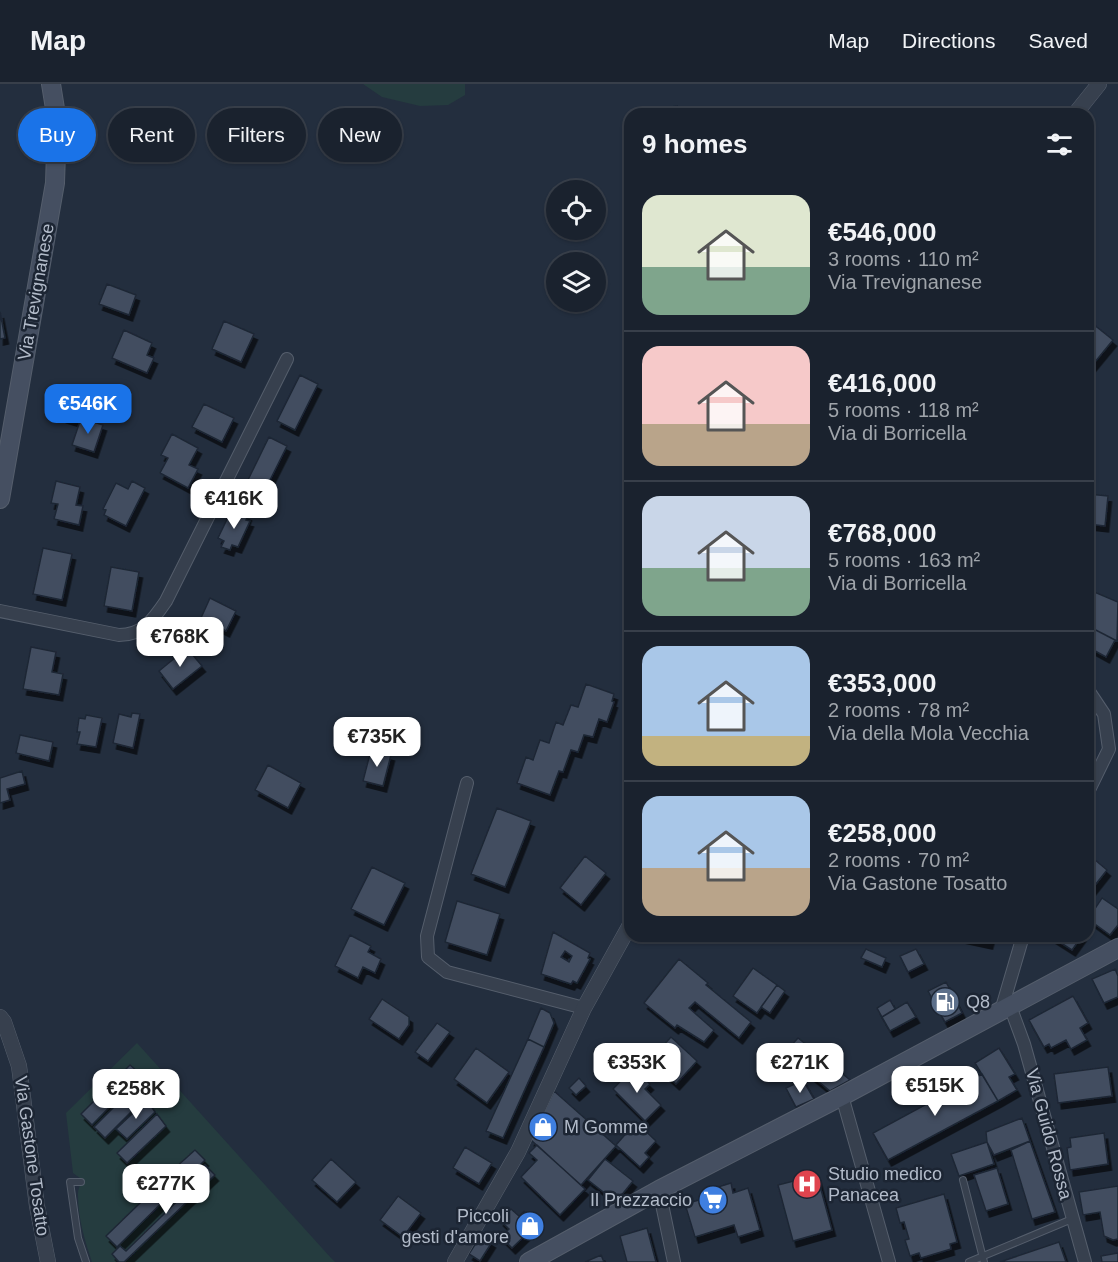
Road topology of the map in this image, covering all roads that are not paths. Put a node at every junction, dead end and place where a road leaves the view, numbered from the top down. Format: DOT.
graph roads {
  1 [pos="51,84"];
  2 [pos="1099,84"];
  3 [pos="1080,108"];
  4 [pos="287,359"];
  5 [pos="0,499"];
  6 [pos="0,611"];
  7 [pos="1094,699"];
  8 [pos="1094,780"];
  9 [pos="467,783"];
  10 [pos="624,936"];
  11 [pos="1022,942"];
  12 [pos="1118,948"];
  13 [pos="584,1008"];
  14 [pos="1006,1008"];
  15 [pos="0,1017"];
  16 [pos="842,1096"];
  17 [pos="963,1180"];
  18 [pos="81,1182"];
  19 [pos="659,1190"];
  20 [pos="1072,1219"];
  21 [pos="983,1260"];
  22 [pos="531,1261"];
  23 [pos="48,1262"];
  24 [pos="86,1262"];
  25 [pos="455,1262"];
  26 [pos="674,1262"];
  27 [pos="889,1262"];
  28 [pos="969,1262"];
  29 [pos="1085,1262"];
  1 -- 5 [label="main road, Via Trevignanese"];
  2 -- 3 [label="street"];
  4 -- 6 [label="street"];
  7 -- 8 [label="street"];
  9 -- 13 [label="street"];
  10 -- 13 [label="street"];
  11 -- 14 [label="street"];
  12 -- 14 [label="main road"];
  13 -- 25 [label="street"];
  14 -- 16 [label="main road"];
  14 -- 20 [label="street, Via Guido Rossa"];
  15 -- 23 [label="street, Via Gastone Tosatto"];
  16 -- 19 [label="main road"];
  16 -- 27 [label="street"];
  17 -- 21 [label="lane"];
  18 -- 24 [label="lane"];
  19 -- 22 [label="main road"];
  19 -- 26 [label="street"];
  20 -- 21 [label="lane"];
  20 -- 29 [label="street, Via Guido Rossa"];
  21 -- 28 [label="lane"];
}
